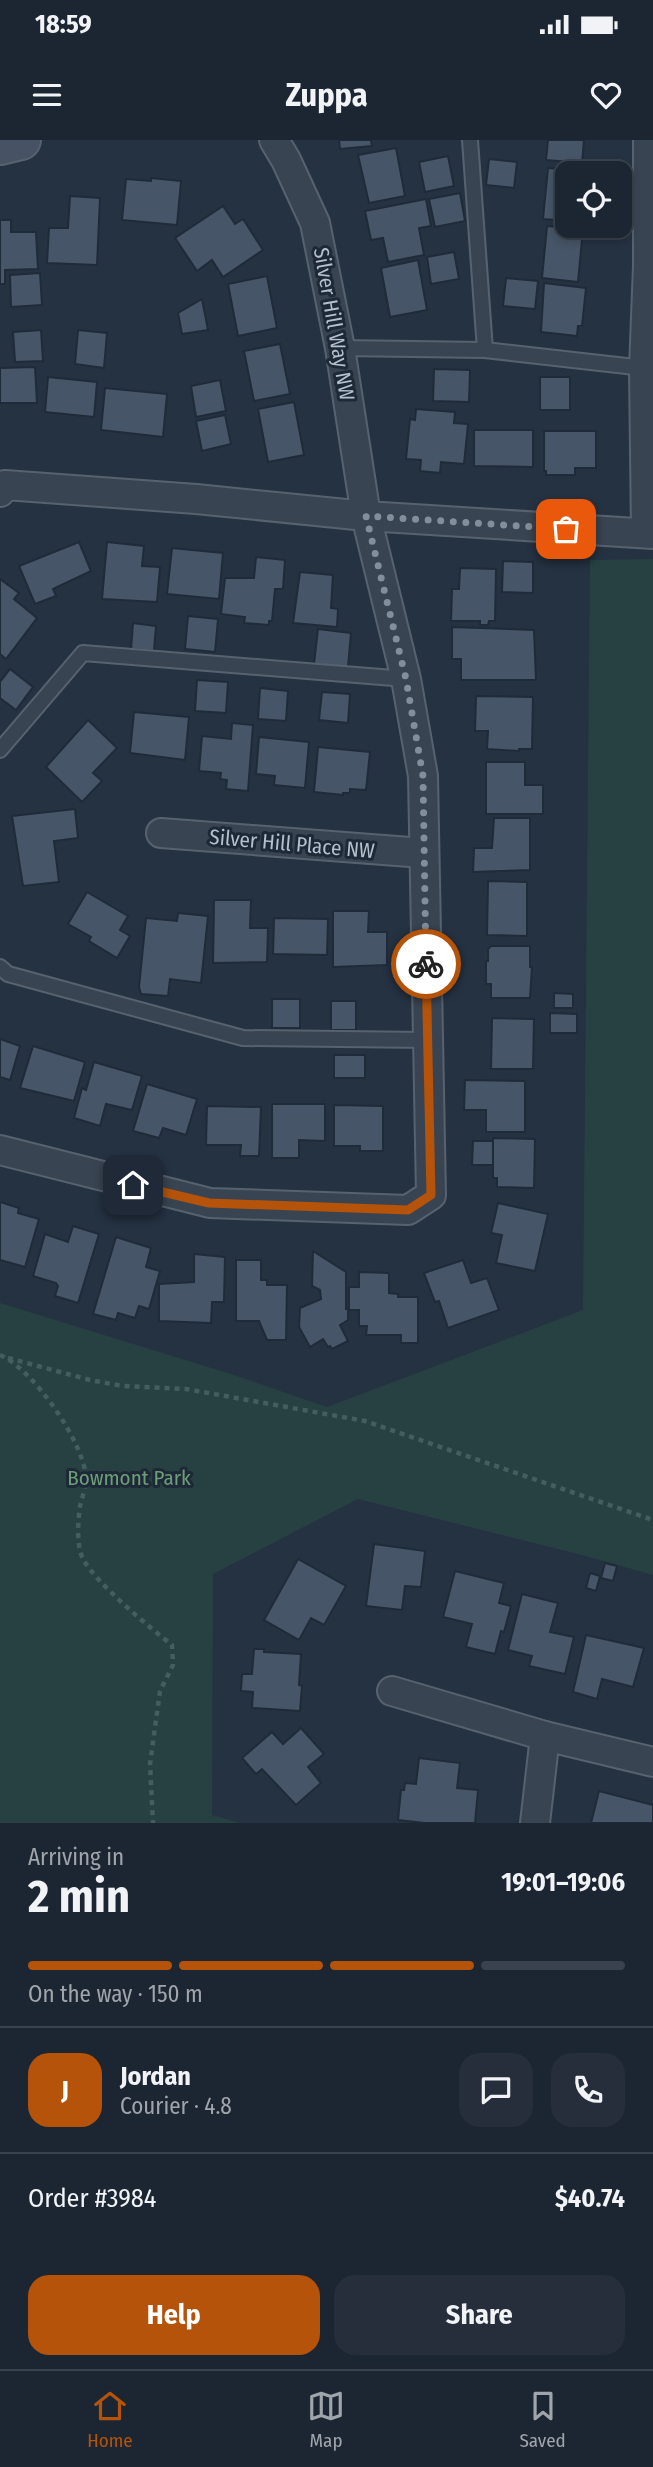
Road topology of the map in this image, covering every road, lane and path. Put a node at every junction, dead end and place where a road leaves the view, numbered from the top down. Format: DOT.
graph roads {
  1 [pos="21,140"];
  2 [pos="274,140"];
  3 [pos="470,140"];
  4 [pos="648,140"];
  5 [pos="0,145"];
  6 [pos="650,265"];
  7 [pos="340,348"];
  8 [pos="485,350"];
  9 [pos="644,368"];
  10 [pos="0,492"];
  11 [pos="366,516"];
  12 [pos="650,533"];
  13 [pos="406,679"];
  14 [pos="0,750"];
  15 [pos="160,833"];
  16 [pos="424,853"];
  17 [pos="0,967"];
  18 [pos="428,1040"];
  19 [pos="0,1150"];
  20 [pos="0,1355"];
  21 [pos="8,1358"];
  22 [pos="653,1520"];
  23 [pos="392,1691"];
  24 [pos="545,1736"];
  25 [pos="653,1762"];
  26 [pos="153,1823"];
  27 [pos="535,1823"];
  1 -- 5 [label="street"];
  2 -- 7 [label="street, Silver Hill Way NW"];
  3 -- 8 [label="lane"];
  4 -- 6 [label="street"];
  6 -- 9 [label="street"];
  7 -- 8 [label="lane"];
  7 -- 11 [label="street, Silver Hill Way NW"];
  8 -- 9 [label="lane"];
  9 -- 12 [label="street"];
  10 -- 11 [label="street"];
  11 -- 12 [label="street"];
  11 -- 13 [label="street, Silver Hill Way NW"];
  13 -- 14 [label="lane"];
  13 -- 16 [label="street, Silver Hill Way NW"];
  15 -- 16 [label="street, Silver Hill Place NW"];
  16 -- 18 [label="street, Silver Hill Way NW"];
  17 -- 18 [label="lane"];
  18 -- 19 [label="street, Silver Hill Way NW"];
  20 -- 21 [label="path"];
  21 -- 22 [label="path"];
  21 -- 26 [label="path"];
  23 -- 24 [label="street"];
  24 -- 25 [label="street"];
  24 -- 27 [label="street"];
}
